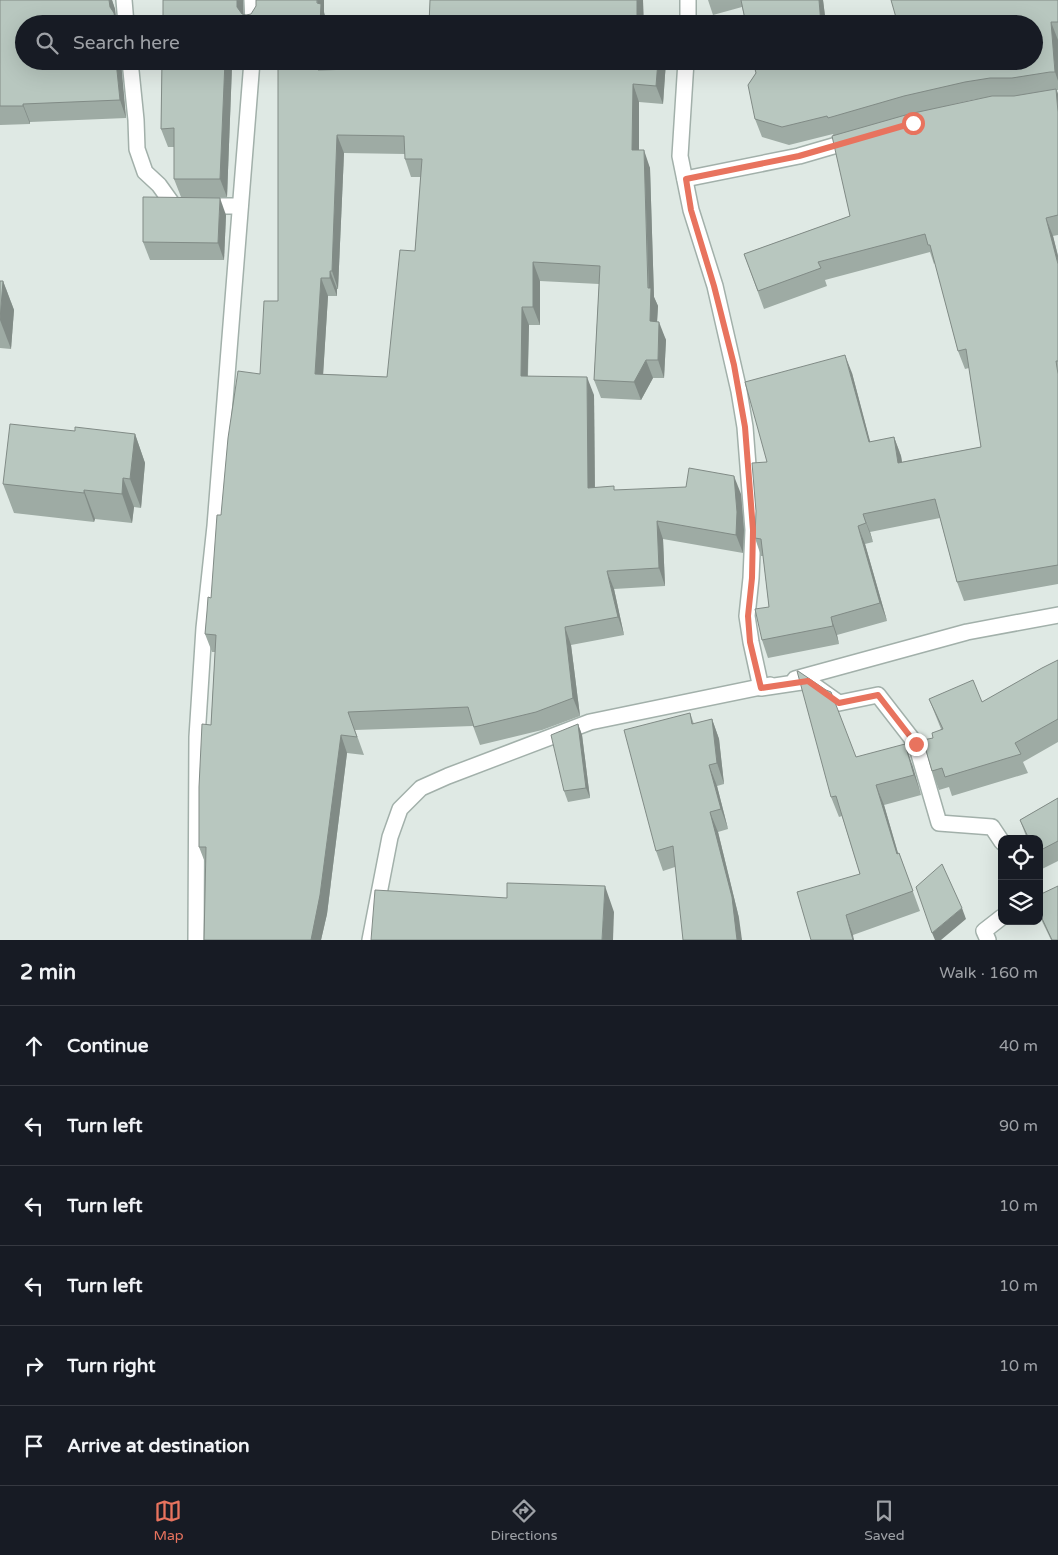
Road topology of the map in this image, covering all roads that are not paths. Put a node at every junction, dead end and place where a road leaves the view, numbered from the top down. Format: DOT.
graph roads {
  1 [pos="124,0"];
  2 [pos="252,0"];
  3 [pos="688,0"];
  4 [pos="125,15"];
  5 [pos="253,15"];
  6 [pos="688,15"];
  7 [pos="131,70"];
  8 [pos="251,70"];
  9 [pos="685,70"];
  10 [pos="865,137"];
  11 [pos="686,179"];
  12 [pos="240,206"];
  13 [pos="1058,615"];
  14 [pos="761,688"];
  15 [pos="998,836"];
  16 [pos="998,920"];
  17 [pos="196,940"];
  18 [pos="370,940"];
  19 [pos="988,940"];
  1 -- 4 [label="street"];
  2 -- 5 [label="street"];
  3 -- 6 [label="street"];
  7 -- 12 [label="street"];
  8 -- 12 [label="street"];
  9 -- 11 [label="street"];
  10 -- 11 [label="street"];
  11 -- 14 [label="street"];
  12 -- 17 [label="street"];
  13 -- 14 [label="street"];
  14 -- 15 [label="street"];
  14 -- 18 [label="street"];
  16 -- 19 [label="street"];
}
